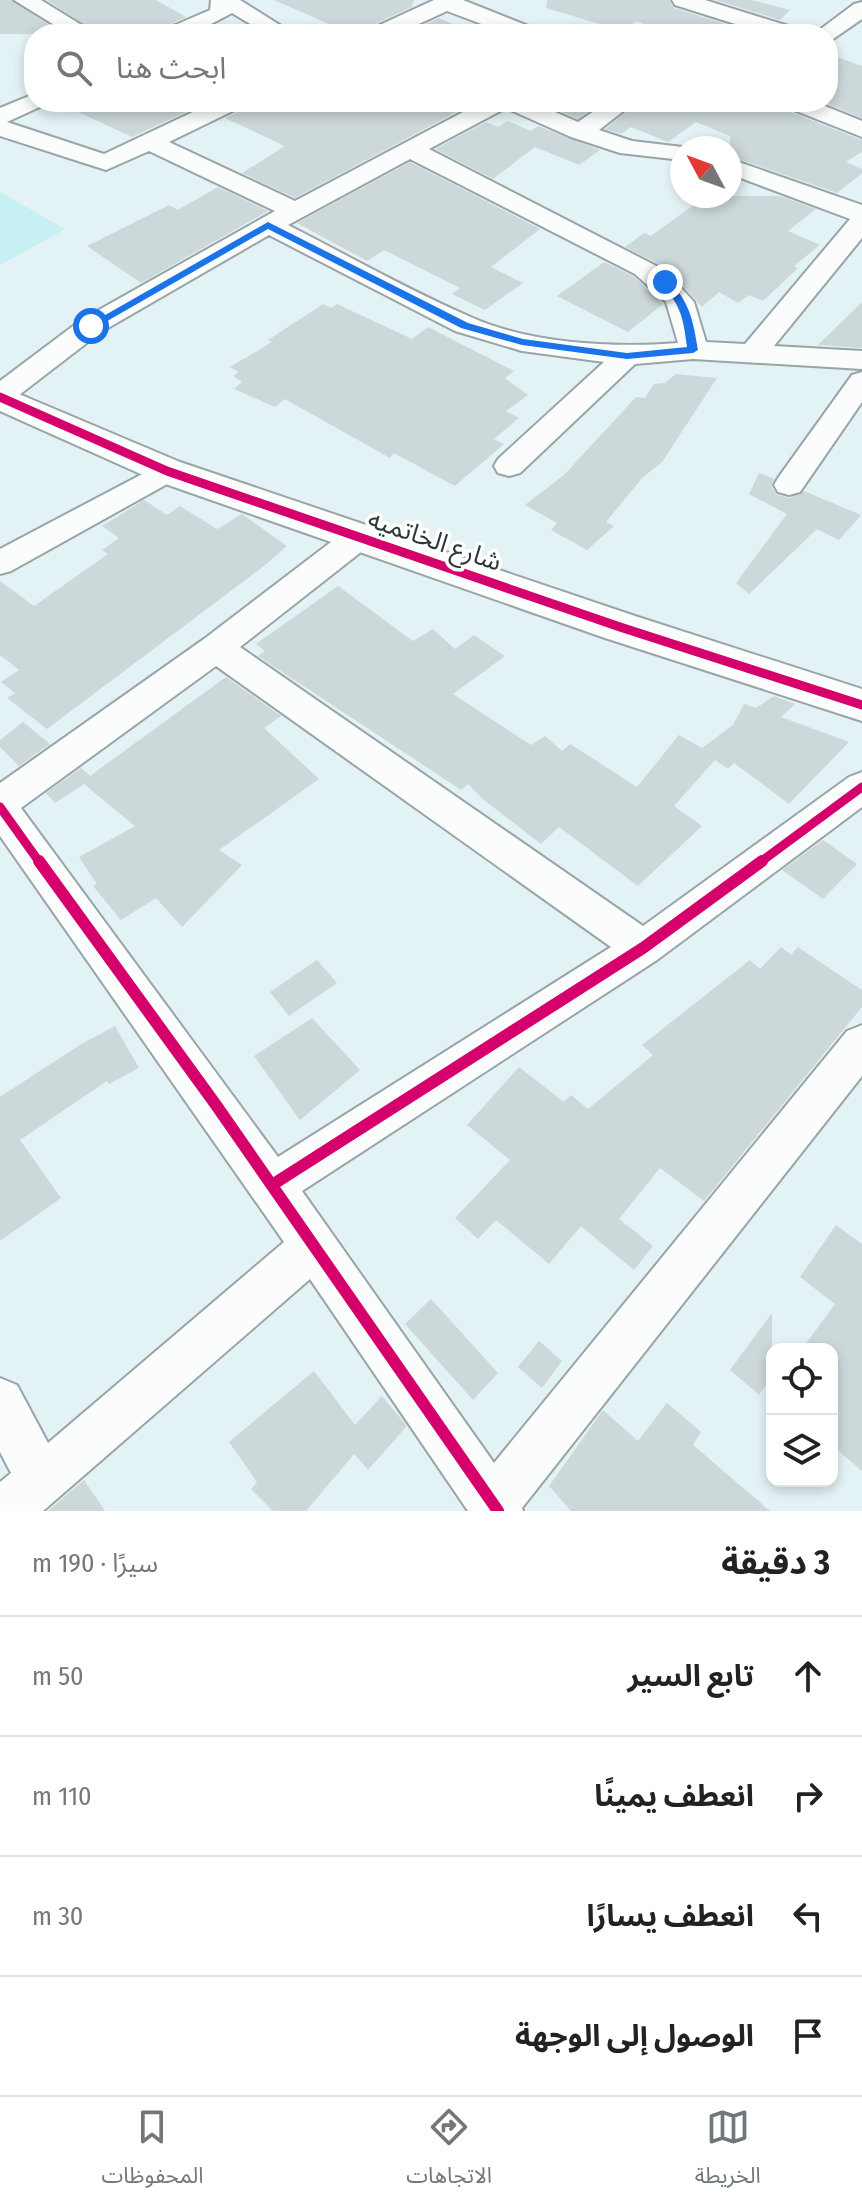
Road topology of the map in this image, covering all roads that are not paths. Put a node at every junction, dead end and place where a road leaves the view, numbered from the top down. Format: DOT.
graph roads {
  1 [pos="25,0"];
  2 [pos="223,0"];
  3 [pos="683,0"];
  4 [pos="450,1"];
  5 [pos="862,9"];
  6 [pos="739,20"];
  7 [pos="67,24"];
  8 [pos="196,24"];
  9 [pos="265,24"];
  10 [pos="401,24"];
  11 [pos="504,24"];
  12 [pos="734,24"];
  13 [pos="754,24"];
  14 [pos="838,25"];
  15 [pos="24,106"];
  16 [pos="213,112"];
  17 [pos="481,112"];
  18 [pos="535,112"];
  19 [pos="609,112"];
  20 [pos="818,112"];
  21 [pos="0,117"];
  22 [pos="0,128"];
  23 [pos="862,130"];
  24 [pos="580,132"];
  25 [pos="151,143"];
  26 [pos="409,149"];
  27 [pos="670,152"];
  28 [pos="742,170"];
  29 [pos="294,210"];
  30 [pos="862,214"];
  31 [pos="862,221"];
  32 [pos="268,225"];
  33 [pos="693,350"];
  34 [pos="753,353"];
  35 [pos="627,356"];
  36 [pos="862,360"];
  37 [pos="862,381"];
  38 [pos="0,396"];
  39 [pos="509,466"];
  40 [pos="167,471"];
  41 [pos="789,485"];
  42 [pos="359,537"];
  43 [pos="0,563"];
  44 [pos="216,648"];
  45 [pos="862,705"];
  46 [pos="862,787"];
  47 [pos="0,805"];
  48 [pos="643,948"];
  49 [pos="862,1044"];
  50 [pos="272,1185"];
  51 [pos="314,1246"];
  52 [pos="0,1402"];
  53 [pos="42,1481"];
  54 [pos="495,1508"];
  55 [pos="2,1511"];
  1 -- 7 [label="street"];
  2 -- 8 [label="street"];
  2 -- 9 [label="street"];
  3 -- 6 [label="street"];
  4 -- 10 [label="street"];
  4 -- 11 [label="street"];
  5 -- 14 [label="street"];
  6 -- 12 [label="street"];
  6 -- 13 [label="street"];
  15 -- 21 [label="street"];
  16 -- 25 [label="street"];
  17 -- 26 [label="street"];
  18 -- 24 [label="street"];
  19 -- 24 [label="street"];
  20 -- 23 [label="street"];
  22 -- 25 [label="street"];
  24 -- 27 [label="street"];
  25 -- 29 [label="street"];
  26 -- 29 [label="street"];
  26 -- 33 [label="street"];
  28 -- 30 [label="street"];
  29 -- 32 [label="street"];
  31 -- 34 [label="street"];
  32 -- 35 [label="street"];
  32 -- 38 [label="street"];
  33 -- 34 [label="street"];
  33 -- 35 [label="street"];
  34 -- 36 [label="street"];
  35 -- 39 [label="street"];
  37 -- 41 [label="street"];
  38 -- 40 [label="street, شارع الخاتميه"];
  40 -- 42 [label="street, شارع الخاتميه"];
  40 -- 43 [label="street"];
  42 -- 44 [label="street"];
  42 -- 45 [label="street, شارع الخاتميه"];
  44 -- 47 [label="street"];
  44 -- 48 [label="street"];
  46 -- 48 [label="street"];
  47 -- 50 [label="street"];
  48 -- 50 [label="street"];
  49 -- 54 [label="street"];
  50 -- 51 [label="street"];
  51 -- 53 [label="street"];
  51 -- 54 [label="street"];
  52 -- 53 [label="street"];
  53 -- 55 [label="street"];
}
